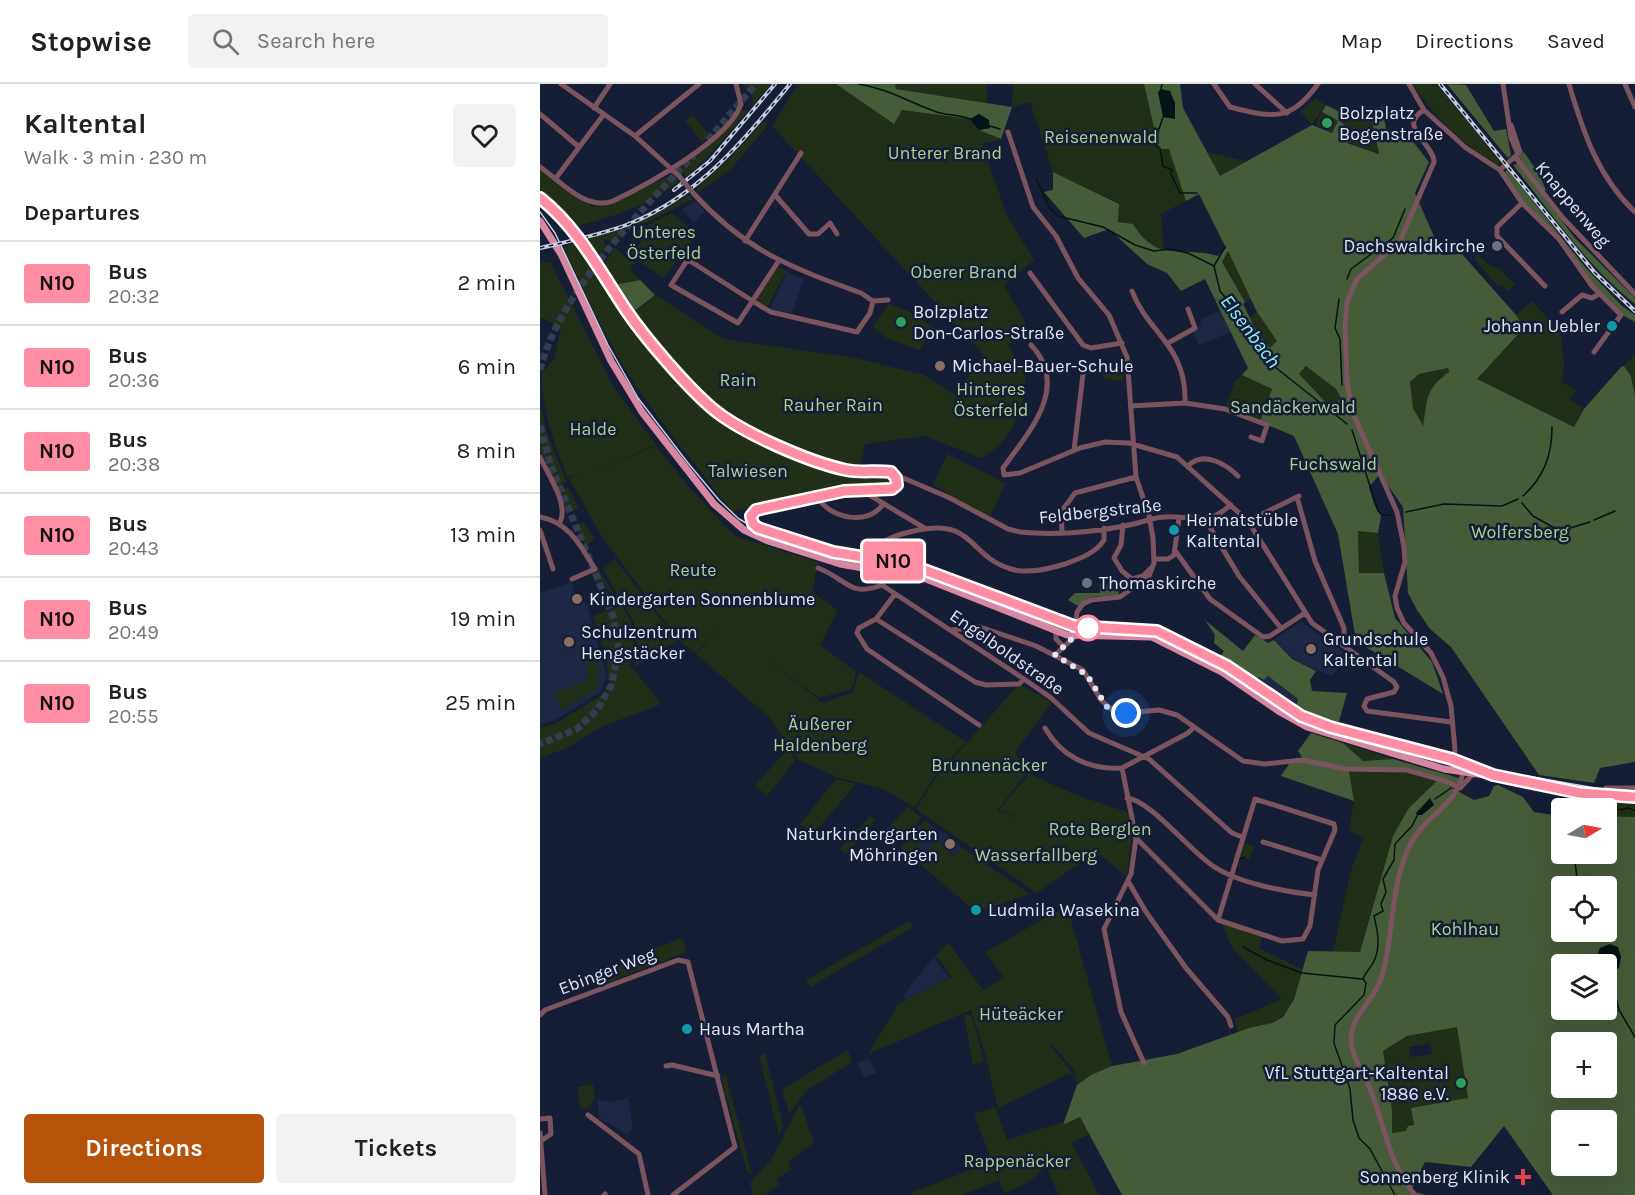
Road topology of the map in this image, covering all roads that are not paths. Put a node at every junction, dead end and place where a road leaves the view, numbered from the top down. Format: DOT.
graph roads {
  1 [pos="561,84"];
  2 [pos="610,84"];
  3 [pos="687,84"];
  4 [pos="699,84"];
  5 [pos="736,84"];
  6 [pos="1214,84"];
  7 [pos="1255,84"];
  8 [pos="1318,84"];
  9 [pos="1409,84"];
  10 [pos="1503,84"];
  11 [pos="1569,84"];
  12 [pos="1625,84"];
  13 [pos="690,90"];
  14 [pos="1635,107"];
  15 [pos="594,108"];
  16 [pos="1424,110"];
  17 [pos="1287,112"];
  18 [pos="540,114"];
  19 [pos="604,114"];
  20 [pos="1008,132"];
  21 [pos="635,136"];
  22 [pos="579,147"];
  23 [pos="801,153"];
  24 [pos="1516,156"];
  25 [pos="540,167"];
  26 [pos="674,169"];
  27 [pos="1500,170"];
  28 [pos="556,178"];
  29 [pos="776,196"];
  30 [pos="540,198"];
  31 [pos="1522,203"];
  32 [pos="1635,212"];
  33 [pos="540,221"];
  34 [pos="837,234"];
  35 [pos="745,242"];
  36 [pos="778,262"];
  37 [pos="1030,273"];
  38 [pos="1545,286"];
  39 [pos="1132,291"];
  40 [pos="1599,294"];
  41 [pos="1635,294"];
  42 [pos="888,300"];
  43 [pos="752,301"];
  44 [pos="873,301"];
  45 [pos="1188,309"];
  46 [pos="1562,312"];
  47 [pos="1122,343"];
  48 [pos="1168,343"];
  49 [pos="1031,345"];
  50 [pos="1594,352"];
  51 [pos="1083,374"];
  52 [pos="1185,403"];
  53 [pos="1131,406"];
  54 [pos="1251,437"];
  55 [pos="1133,445"];
  56 [pos="1074,450"];
  57 [pos="540,457"];
  58 [pos="1189,465"];
  59 [pos="894,474"];
  60 [pos="1136,477"];
  61 [pos="1238,477"];
  62 [pos="907,480"];
  63 [pos="897,485"];
  64 [pos="860,489"];
  65 [pos="818,498"];
  66 [pos="883,504"];
  67 [pos="1232,505"];
  68 [pos="540,517"];
  69 [pos="1207,517"];
  70 [pos="1179,518"];
  71 [pos="1150,520"];
  72 [pos="1248,521"];
  73 [pos="560,522"];
  74 [pos="1123,525"];
  75 [pos="1104,528"];
  76 [pos="926,529"];
  77 [pos="540,530"];
  78 [pos="1062,531"];
  79 [pos="1176,552"];
  80 [pos="877,559"];
  81 [pos="1154,563"];
  82 [pos="553,568"];
  83 [pos="818,568"];
  84 [pos="878,569"];
  85 [pos="572,579"];
  86 [pos="882,585"];
  87 [pos="895,594"];
  88 [pos="1305,613"];
  89 [pos="876,619"];
  90 [pos="1080,628"];
  91 [pos="1281,628"];
  92 [pos="950,630"];
  93 [pos="1056,632"];
  94 [pos="1072,636"];
  95 [pos="1084,637"];
  96 [pos="1344,644"];
  97 [pos="1063,646"];
  98 [pos="1055,655"];
  99 [pos="1024,679"];
  100 [pos="1451,722"];
  101 [pos="979,725"];
  102 [pos="1194,727"];
  103 [pos="1045,728"];
  104 [pos="1143,755"];
  105 [pos="1458,763"];
  106 [pos="1122,768"];
  107 [pos="1473,774"];
  108 [pos="1493,775"];
  109 [pos="1460,788"];
  110 [pos="1606,788"];
  111 [pos="1580,793"];
  112 [pos="1631,794"];
  113 [pos="1127,798"];
  114 [pos="1242,837"];
  115 [pos="1136,838"];
  116 [pos="1263,842"];
  117 [pos="1322,860"];
  118 [pos="1231,874"];
  119 [pos="1128,880"];
  120 [pos="1315,895"];
  121 [pos="1218,920"];
  122 [pos="540,1015"];
  123 [pos="1232,1026"];
  124 [pos="1144,1063"];
  125 [pos="666,1066"];
  126 [pos="718,1076"];
  127 [pos="588,1115"];
  128 [pos="540,1119"];
  129 [pos="540,1133"];
  130 [pos="540,1141"];
  131 [pos="544,1195"];
  132 [pos="648,1195"];
  133 [pos="673,1195"];
  134 [pos="1415,1195"];
  1 -- 15 [label="street"];
  2 -- 15 [label="street"];
  3 -- 13 [label="street"];
  4 -- 13 [label="street"];
  5 -- 26 [label="street"];
  6 -- 17 [label="street"];
  7 -- 17 [label="street"];
  8 -- 17 [label="street"];
  9 -- 16 [label="street"];
  10 -- 24 [label="street, Knappenweg"];
  11 -- 32 [label="street"];
  12 -- 14 [label="street"];
  13 -- 21 [label="street"];
  15 -- 19 [label="street"];
  16 -- 27 [label="street"];
  16 -- 100 [label="street"];
  18 -- 22 [label="street"];
  19 -- 21 [label="street"];
  19 -- 22 [label="street"];
  20 -- 47 [label="street"];
  21 -- 26 [label="street"];
  22 -- 28 [label="street"];
  23 -- 29 [label="street"];
  24 -- 27 [label="street"];
  24 -- 41 [label="street, Knappenweg"];
  25 -- 28 [label="street"];
  26 -- 28 [label="street"];
  26 -- 35 [label="street, bridge"];
  27 -- 31 [label="street"];
  29 -- 34 [label="street"];
  29 -- 35 [label="street"];
  30 -- 59 [label="main road"];
  31 -- 38 [label="street"];
  31 -- 40 [label="street"];
  33 -- 84 [label="main road"];
  35 -- 36 [label="street"];
  36 -- 43 [label="street"];
  36 -- 44 [label="street"];
  37 -- 47 [label="street"];
  39 -- 48 [label="street"];
  40 -- 46 [label="street"];
  40 -- 50 [label="street"];
  42 -- 44 [label="street"];
  43 -- 43 [label="street"];
  43 -- 44 [label="street"];
  45 -- 48 [label="street"];
  47 -- 53 [label="street"];
  48 -- 52 [label="street"];
  49 -- 56 [label="street"];
  51 -- 56 [label="street"];
  52 -- 53 [label="street"];
  52 -- 54 [label="street"];
  53 -- 55 [label="street"];
  55 -- 56 [label="street"];
  55 -- 58 [label="street"];
  55 -- 60 [label="street"];
  57 -- 73 [label="street"];
  58 -- 61 [label="street"];
  58 -- 67 [label="street"];
  59 -- 62 [label="street, Feldbergstraße"];
  59 -- 63 [label="main road"];
  60 -- 71 [label="street"];
  60 -- 78 [label="street"];
  62 -- 63 [label="street"];
  62 -- 78 [label="street, Feldbergstraße"];
  63 -- 64 [label="main road"];
  64 -- 65 [label="main road"];
  64 -- 66 [label="street"];
  65 -- 66 [label="street"];
  65 -- 80 [label="main road"];
  66 -- 76 [label="street"];
  67 -- 69 [label="street, Feldbergstraße"];
  67 -- 72 [label="street"];
  68 -- 73 [label="street"];
  69 -- 70 [label="street, Feldbergstraße"];
  69 -- 91 [label="street"];
  70 -- 71 [label="street, Feldbergstraße"];
  70 -- 79 [label="street"];
  71 -- 74 [label="street, Feldbergstraße"];
  71 -- 81 [label="street"];
  72 -- 88 [label="street"];
  72 -- 96 [label="street"];
  73 -- 85 [label="street"];
  74 -- 75 [label="street, Feldbergstraße"];
  74 -- 81 [label="street"];
  75 -- 76 [label="street"];
  75 -- 78 [label="street, Feldbergstraße"];
  76 -- 80 [label="street"];
  77 -- 82 [label="street"];
  79 -- 81 [label="street"];
  79 -- 91 [label="street"];
  80 -- 84 [label="street"];
  80 -- 90 [label="main road"];
  81 -- 90 [label="street"];
  83 -- 86 [label="street"];
  84 -- 86 [label="street"];
  84 -- 93 [label="main road"];
  86 -- 87 [label="street, Engelboldstraße"];
  87 -- 89 [label="street"];
  87 -- 92 [label="street, Engelboldstraße"];
  88 -- 91 [label="street"];
  88 -- 96 [label="street"];
  89 -- 99 [label="street"];
  89 -- 101 [label="street"];
  90 -- 94 [label="street"];
  90 -- 95 [label="street"];
  90 -- 105 [label="main road"];
  92 -- 98 [label="street"];
  92 -- 99 [label="street, Engelboldstraße"];
  93 -- 94 [label="main road"];
  93 -- 97 [label="street"];
  94 -- 95 [label="main road"];
  94 -- 97 [label="street"];
  95 -- 105 [label="main road"];
  96 -- 100 [label="street"];
  97 -- 98 [label="street"];
  98 -- 102 [label="street"];
  99 -- 104 [label="street, Engelboldstraße"];
  100 -- 105 [label="street"];
  102 -- 104 [label="street"];
  102 -- 109 [label="street"];
  103 -- 106 [label="street"];
  104 -- 106 [label="street"];
  104 -- 114 [label="street, Engelboldstraße"];
  105 -- 107 [label="main road"];
  105 -- 108 [label="main road"];
  105 -- 109 [label="street"];
  106 -- 113 [label="street"];
  107 -- 108 [label="main road"];
  107 -- 109 [label="street"];
  108 -- 111 [label="main road"];
  109 -- 134 [label="street"];
  110 -- 112 [label="street"];
  111 -- 112 [label="main road"];
  111 -- 112 [label="main road"];
  113 -- 115 [label="street"];
  113 -- 118 [label="street"];
  114 -- 117 [label="street"];
  114 -- 118 [label="street"];
  115 -- 119 [label="street"];
  115 -- 121 [label="street"];
  116 -- 117 [label="street"];
  117 -- 120 [label="street"];
  118 -- 120 [label="street"];
  118 -- 121 [label="street"];
  119 -- 123 [label="street"];
  119 -- 124 [label="street"];
  120 -- 121 [label="street"];
  122 -- 126 [label="street, Ebinger Weg"];
  125 -- 126 [label="street"];
  126 -- 133 [label="street"];
  127 -- 132 [label="street"];
  128 -- 130 [label="street"];
  129 -- 130 [label="street"];
  130 -- 131 [label="street"];
}
